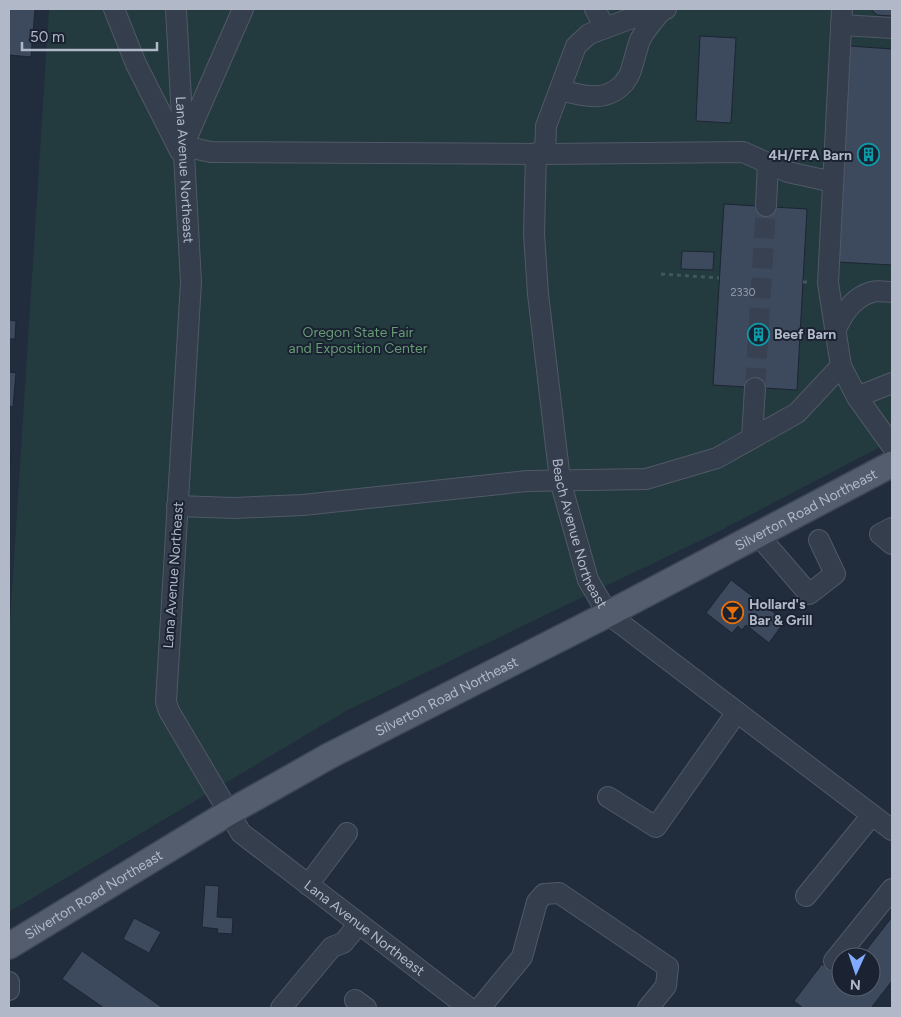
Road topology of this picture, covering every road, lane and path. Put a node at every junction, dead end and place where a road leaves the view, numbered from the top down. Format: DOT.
graph roads {
  1 [pos="114,9"];
  2 [pos="176,9"];
  3 [pos="243,9"];
  4 [pos="595,9"];
  5 [pos="613,9"];
  6 [pos="665,9"];
  7 [pos="841,17"];
  8 [pos="604,28"];
  9 [pos="892,28"];
  10 [pos="560,90"];
  11 [pos="184,153"];
  12 [pos="541,153"];
  13 [pos="768,163"];
  14 [pos="833,182"];
  15 [pos="766,206"];
  16 [pos="661,274"];
  17 [pos="720,278"];
  18 [pos="892,292"];
  19 [pos="836,329"];
  20 [pos="841,366"];
  21 [pos="892,383"];
  22 [pos="755,388"];
  23 [pos="857,397"];
  24 [pos="752,438"];
  25 [pos="892,446"];
  26 [pos="892,464"];
  27 [pos="560,480"];
  28 [pos="177,506"];
  29 [pos="892,528"];
  30 [pos="758,535"];
  31 [pos="819,540"];
  32 [pos="892,544"];
  33 [pos="608,614"];
  34 [pos="732,708"];
  35 [pos="684,765"];
  36 [pos="608,796"];
  37 [pos="228,813"];
  38 [pos="872,815"];
  39 [pos="892,830"];
  40 [pos="347,833"];
  41 [pos="308,885"];
  42 [pos="892,889"];
  43 [pos="806,896"];
  44 [pos="358,924"];
  45 [pos="9,946"];
  46 [pos="845,947"];
  47 [pos="9,982"];
  48 [pos="9,990"];
  49 [pos="281,1008"];
  50 [pos="469,1008"];
  51 [pos="480,1008"];
  52 [pos="648,1008"];
  1 -- 11 [label="street"];
  2 -- 11 [label="street, Lana Avenue Northeast"];
  3 -- 11 [label="street"];
  4 -- 8 [label="street"];
  5 -- 8 [label="street"];
  6 -- 8 [label="street, Beach Avenue Northeast"];
  6 -- 10 [label="street"];
  7 -- 9 [label="street"];
  7 -- 14 [label="street"];
  8 -- 10 [label="street, Beach Avenue Northeast"];
  10 -- 12 [label="street, Beach Avenue Northeast"];
  11 -- 12 [label="street"];
  11 -- 28 [label="street, Lana Avenue Northeast"];
  12 -- 13 [label="street"];
  12 -- 27 [label="street, Beach Avenue Northeast"];
  13 -- 14 [label="street"];
  13 -- 15 [label="street"];
  14 -- 19 [label="street"];
  16 -- 17 [label="path"];
  18 -- 19 [label="street"];
  19 -- 20 [label="street"];
  20 -- 23 [label="street"];
  20 -- 24 [label="street"];
  21 -- 23 [label="street"];
  22 -- 24 [label="street"];
  23 -- 25 [label="street"];
  24 -- 27 [label="street"];
  26 -- 30 [label="main road, Silverton Road Northeast"];
  27 -- 28 [label="street"];
  27 -- 33 [label="street, Beach Avenue Northeast"];
  28 -- 37 [label="street, Lana Avenue Northeast"];
  29 -- 32 [label="street"];
  30 -- 31 [label="street"];
  30 -- 33 [label="main road, Silverton Road Northeast"];
  33 -- 34 [label="street, Beach Avenue Northeast"];
  33 -- 37 [label="main road, Silverton Road Northeast"];
  34 -- 35 [label="street"];
  34 -- 36 [label="street"];
  34 -- 38 [label="street, Beach Avenue Northeast"];
  37 -- 41 [label="street, Lana Avenue Northeast"];
  37 -- 45 [label="main road, Silverton Road Northeast"];
  38 -- 39 [label="street, Beach Avenue Northeast"];
  38 -- 43 [label="street"];
  40 -- 41 [label="street"];
  41 -- 44 [label="street, Lana Avenue Northeast"];
  42 -- 46 [label="street"];
  44 -- 49 [label="street"];
  44 -- 50 [label="street, Lana Avenue Northeast"];
  47 -- 48 [label="street"];
  51 -- 52 [label="street"];
}
